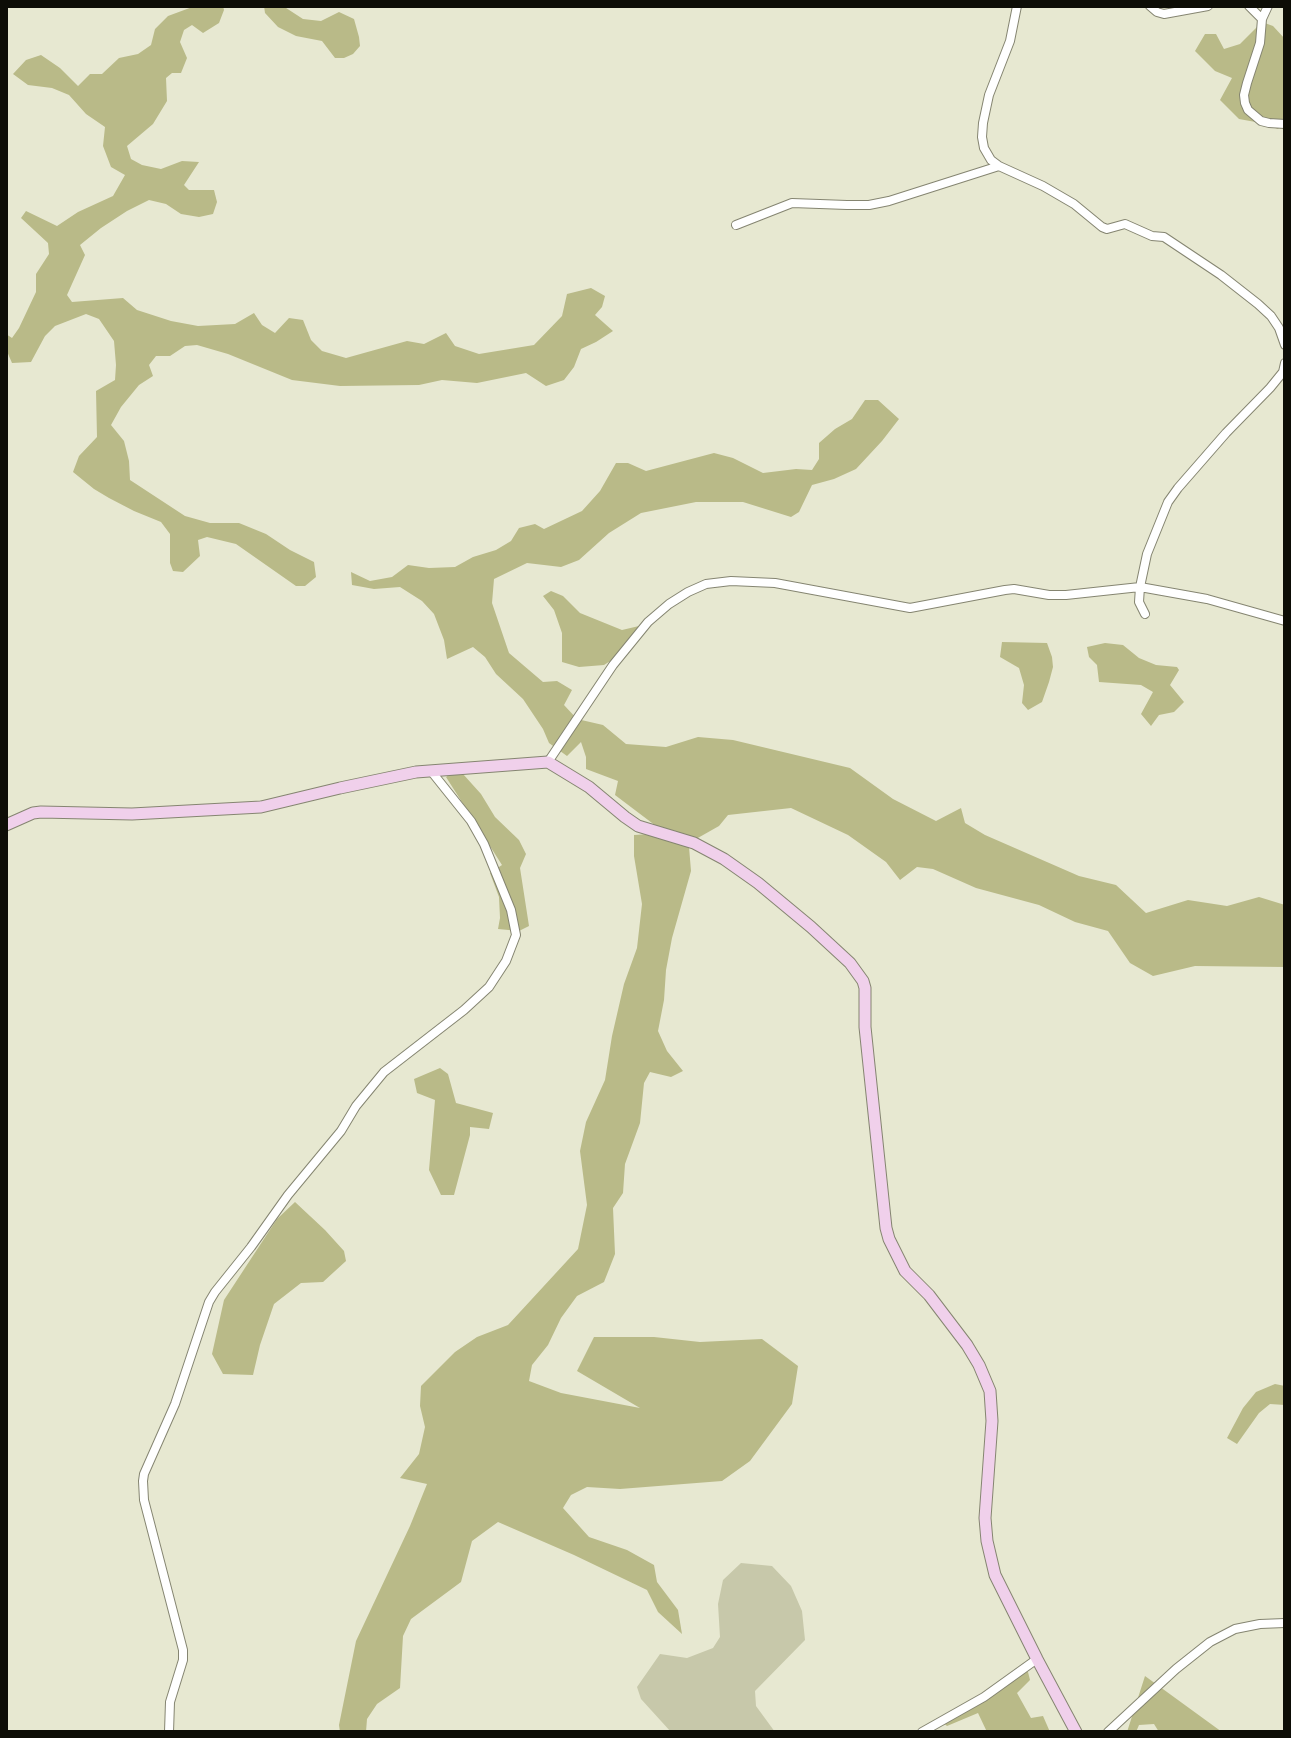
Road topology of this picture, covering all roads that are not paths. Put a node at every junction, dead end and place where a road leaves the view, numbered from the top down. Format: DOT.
graph roads {
  1 [pos="1017,6"];
  2 [pos="1150,6"];
  3 [pos="1208,6"];
  4 [pos="1249,6"];
  5 [pos="1268,6"];
  6 [pos="1262,19"];
  7 [pos="1285,124"];
  8 [pos="999,166"];
  9 [pos="736,225"];
  10 [pos="1285,345"];
  11 [pos="1285,363"];
  12 [pos="1140,587"];
  13 [pos="1145,614"];
  14 [pos="1285,621"];
  15 [pos="548,762"];
  16 [pos="431,771"];
  17 [pos="6,825"];
  18 [pos="1285,1623"];
  19 [pos="1037,1659"];
  20 [pos="169,1732"];
  21 [pos="922,1732"];
  22 [pos="1076,1732"];
  23 [pos="1108,1732"];
  1 -- 8 [label="street"];
  2 -- 3 [label="street"];
  4 -- 6 [label="street"];
  5 -- 6 [label="street"];
  6 -- 7 [label="street"];
  8 -- 9 [label="street"];
  8 -- 10 [label="street"];
  11 -- 12 [label="street"];
  12 -- 13 [label="street"];
  12 -- 14 [label="street"];
  12 -- 15 [label="street"];
  15 -- 16 [label="street"];
  15 -- 19 [label="street"];
  16 -- 17 [label="street"];
  16 -- 20 [label="street"];
  18 -- 23 [label="street"];
  19 -- 21 [label="street"];
  19 -- 22 [label="street"];
}
